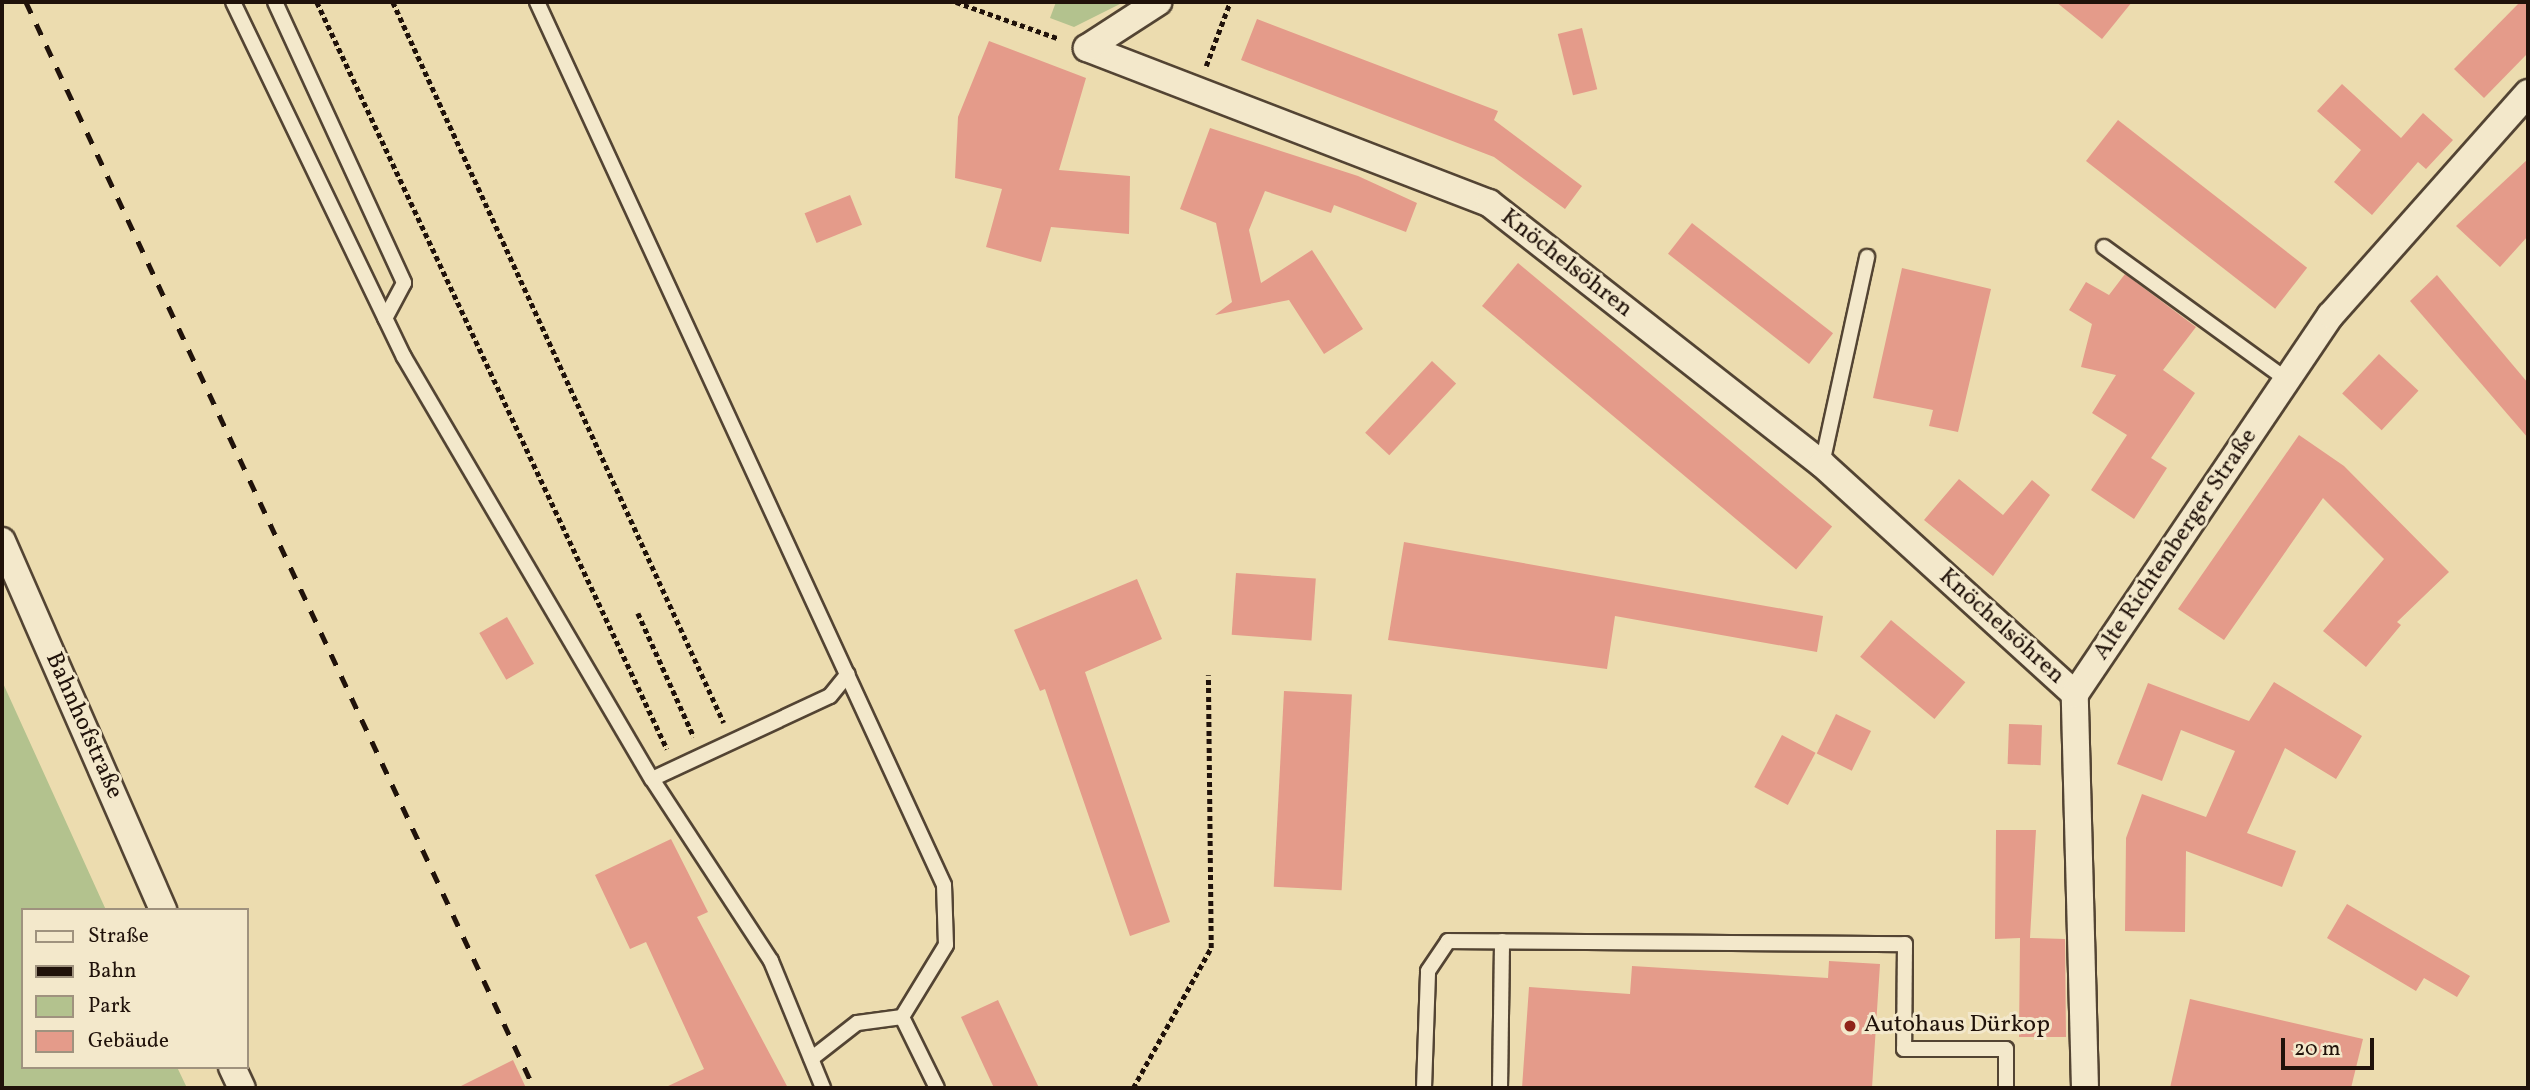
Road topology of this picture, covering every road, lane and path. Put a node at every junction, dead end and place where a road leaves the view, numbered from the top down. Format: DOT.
graph roads {
  1 [pos="233,2"];
  2 [pos="275,2"];
  3 [pos="317,2"];
  4 [pos="393,2"];
  5 [pos="537,2"];
  6 [pos="956,2"];
  7 [pos="1158,2"];
  8 [pos="1230,2"];
  9 [pos="1087,48"];
  10 [pos="1198,90"];
  11 [pos="2528,93"];
  12 [pos="2104,247"];
  13 [pos="1867,257"];
  14 [pos="385,318"];
  15 [pos="2287,380"];
  16 [pos="1822,464"];
  17 [pos="2,541"];
  18 [pos="639,613"];
  19 [pos="848,674"];
  20 [pos="1208,675"];
  21 [pos="2075,694"];
  22 [pos="732,740"];
  23 [pos="702,755"];
  24 [pos="676,767"];
  25 [pos="652,779"];
  26 [pos="162,908"];
  27 [pos="1502,941"];
  28 [pos="902,1017"];
  29 [pos="811,1059"];
  30 [pos="233,1069"];
  31 [pos="242,1088"];
  32 [pos="823,1088"];
  33 [pos="937,1088"];
  34 [pos="1133,1088"];
  35 [pos="1424,1088"];
  36 [pos="1500,1088"];
  37 [pos="2006,1088"];
  38 [pos="2085,1088"];
  1 -- 14 [label="lane"];
  2 -- 14 [label="lane"];
  3 -- 24 [label="path"];
  4 -- 22 [label="path"];
  5 -- 19 [label="lane"];
  6 -- 9 [label="path"];
  7 -- 9 [label="street"];
  8 -- 10 [label="path"];
  9 -- 10 [label="street, Knöchelsöhren"];
  10 -- 16 [label="street, Knöchelsöhren"];
  11 -- 15 [label="street, Alte Richtenberger Straße"];
  12 -- 15 [label="lane"];
  13 -- 16 [label="lane"];
  14 -- 25 [label="lane"];
  15 -- 21 [label="street, Alte Richtenberger Straße"];
  16 -- 21 [label="street, Knöchelsöhren"];
  17 -- 26 [label="street, Bahnhofstraße"];
  18 -- 23 [label="path"];
  19 -- 22 [label="lane"];
  19 -- 28 [label="lane"];
  20 -- 34 [label="path"];
  21 -- 38 [label="street"];
  22 -- 23 [label="lane"];
  23 -- 24 [label="lane"];
  24 -- 25 [label="lane"];
  25 -- 29 [label="lane"];
  27 -- 35 [label="lane"];
  27 -- 36 [label="lane"];
  27 -- 37 [label="lane"];
  28 -- 29 [label="lane"];
  28 -- 33 [label="lane"];
  29 -- 32 [label="lane"];
  30 -- 31 [label="street"];
}
